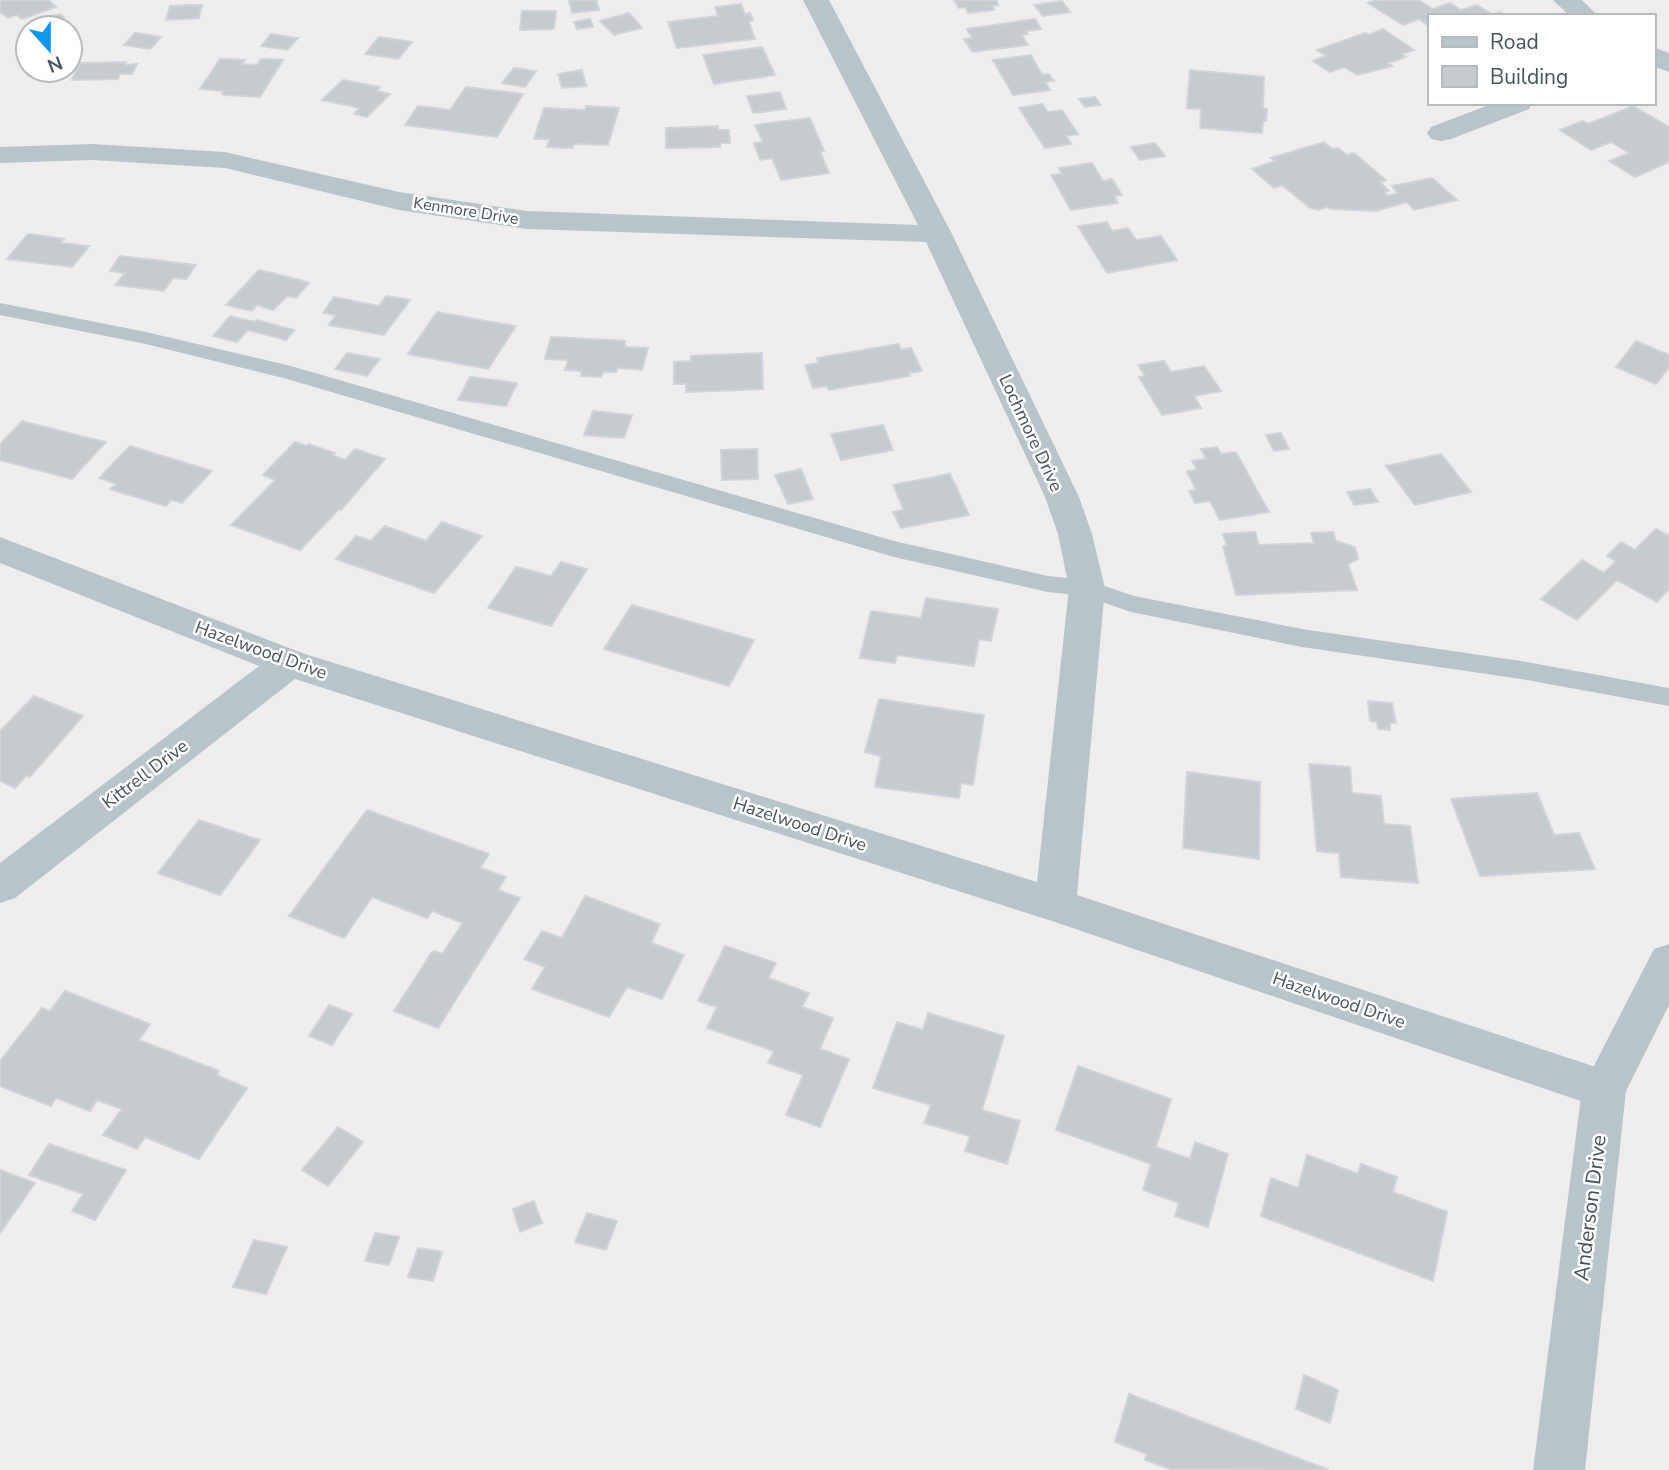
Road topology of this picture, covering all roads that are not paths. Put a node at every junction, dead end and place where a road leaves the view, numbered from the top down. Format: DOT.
graph roads {
  1 [pos="816,0"];
  2 [pos="1566,0"];
  3 [pos="1584,14"];
  4 [pos="1514,105"];
  5 [pos="1441,133"];
  6 [pos="0,155"];
  7 [pos="937,234"];
  8 [pos="0,309"];
  9 [pos="0,549"];
  10 [pos="1087,588"];
  11 [pos="289,663"];
  12 [pos="1669,697"];
  13 [pos="0,886"];
  14 [pos="1055,905"];
  15 [pos="1669,962"];
  16 [pos="1604,1089"];
  17 [pos="1559,1470"];
  1 -- 7 [label="street, Lochmore Drive"];
  2 -- 3 [label="street"];
  4 -- 5 [label="street"];
  6 -- 7 [label="street, Kenmore Drive"];
  7 -- 10 [label="street, Lochmore Drive"];
  8 -- 10 [label="lane"];
  9 -- 11 [label="street, Hazelwood Drive"];
  10 -- 12 [label="lane"];
  10 -- 14 [label="street, Lochmore Drive"];
  11 -- 13 [label="street, Kittrell Drive"];
  11 -- 14 [label="street, Hazelwood Drive"];
  14 -- 16 [label="street, Hazelwood Drive"];
  15 -- 16 [label="street, Anderson Drive"];
  16 -- 17 [label="street, Anderson Drive"];
}
